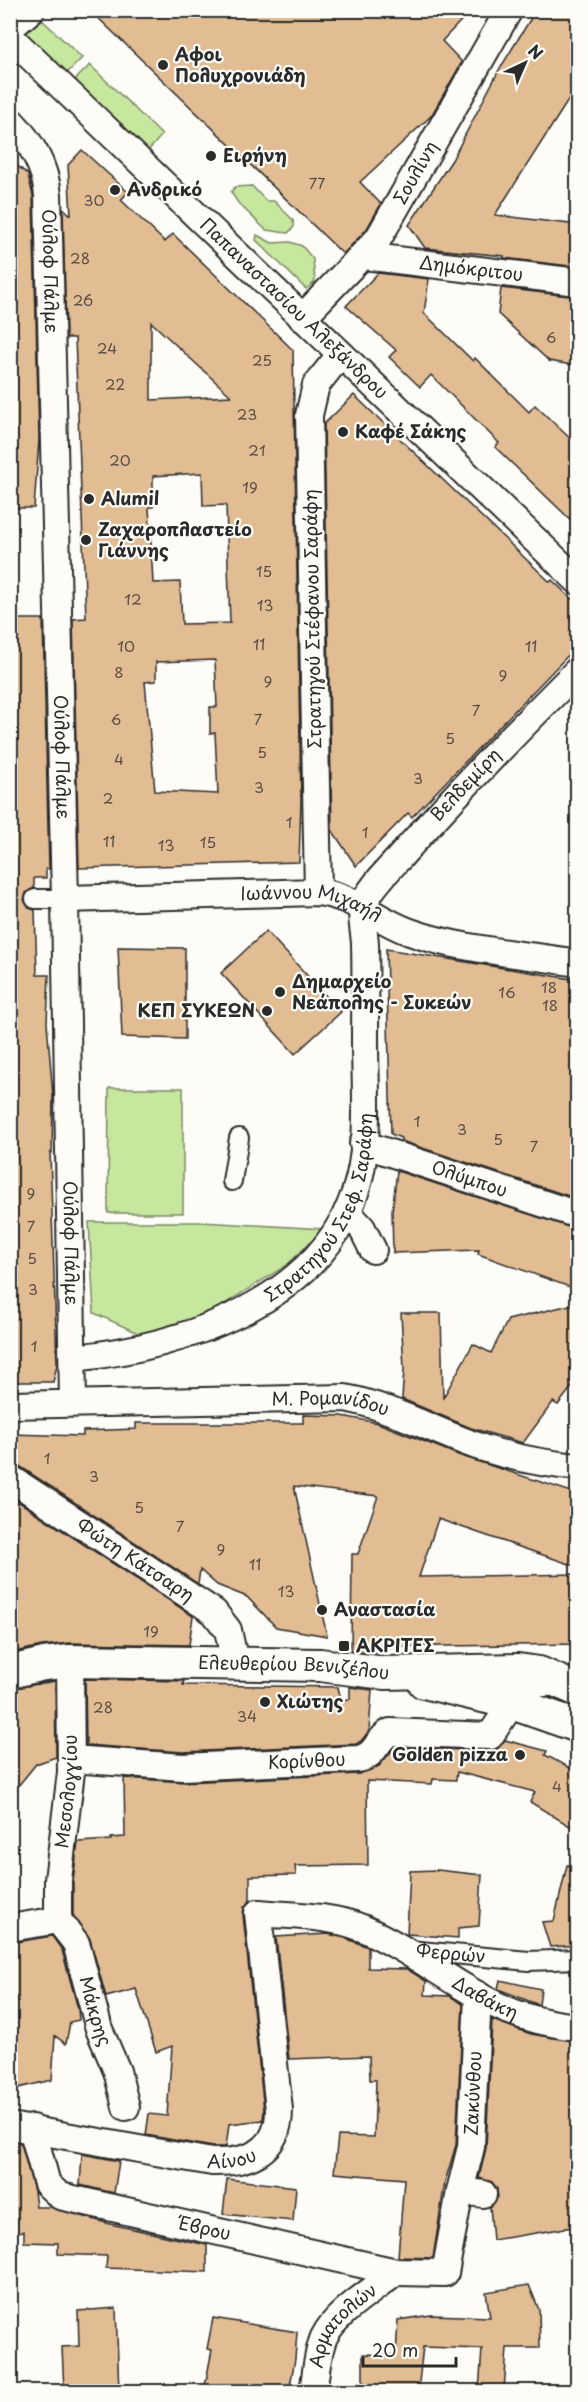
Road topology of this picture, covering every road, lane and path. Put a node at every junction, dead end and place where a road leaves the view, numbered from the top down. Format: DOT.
graph roads {
  1 [pos="31,10"];
  2 [pos="509,10"];
  3 [pos="10,28"];
  4 [pos="10,37"];
  5 [pos="10,120"];
  6 [pos="364,256"];
  7 [pos="578,282"];
  8 [pos="302,318"];
  9 [pos="340,355"];
  10 [pos="578,581"];
  11 [pos="578,670"];
  12 [pos="318,892"];
  13 [pos="35,899"];
  14 [pos="65,900"];
  15 [pos="363,907"];
  16 [pos="578,963"];
  17 [pos="239,1138"];
  18 [pos="363,1144"];
  19 [pos="232,1180"];
  20 [pos="347,1212"];
  21 [pos="578,1215"];
  22 [pos="373,1250"];
  23 [pos="73,1358"];
  24 [pos="73,1403"];
  25 [pos="10,1406"];
  26 [pos="578,1467"];
  27 [pos="10,1478"];
  28 [pos="70,1661"];
  29 [pos="235,1662"];
  30 [pos="10,1672"];
  31 [pos="578,1672"];
  32 [pos="385,1673"];
  33 [pos="539,1673"];
  34 [pos="578,1690"];
  35 [pos="578,1701"];
  36 [pos="512,1703"];
  37 [pos="578,1714"];
  38 [pos="578,1726"];
  39 [pos="71,1759"];
  40 [pos="258,1913"];
  41 [pos="58,1920"];
  42 [pos="10,1928"];
  43 [pos="403,1949"];
  44 [pos="578,1959"];
  45 [pos="478,1995"];
  46 [pos="578,2027"];
  47 [pos="126,2107"];
  48 [pos="21,2127"];
  49 [pos="396,2272"];
  50 [pos="445,2273"];
  51 [pos="313,2391"];
  1 -- 3 [label="street"];
  2 -- 6 [label="street, Σουλίνη"];
  4 -- 8 [label="street, Παπαναστασίου Αλεξάνδρου"];
  5 -- 14 [label="street, Ούλοφ Πάλμε"];
  6 -- 7 [label="street, Δημόκριτου"];
  6 -- 8 [label="street, Σουλίνη"];
  8 -- 9 [label="street, Παπαναστασίου Αλεξάνδρου"];
  9 -- 10 [label="street, Παπαναστασίου Αλεξάνδρου"];
  9 -- 12 [label="street, Στρατηγού Στέφανου Σαράφη"];
  11 -- 15 [label="street, Βελδεμίρη"];
  12 -- 14 [label="street, Ιωάννου Μιχαήλ"];
  12 -- 15 [label="street, Ιωάννου Μιχαήλ"];
  13 -- 14 [label="street, Ιωάννου Μιχαήλ"];
  14 -- 23 [label="street, Ούλοφ Πάλμε"];
  15 -- 16 [label="street, Ιωάννου Μιχαήλ"];
  15 -- 18 [label="street, Στρατηγού Στεφ. Σαράφη"];
  17 -- 19 [label="street"];
  18 -- 20 [label="street, Στρατηγού Στεφ. Σαράφη"];
  18 -- 21 [label="street, Ολύμπου"];
  20 -- 22 [label="street"];
  20 -- 23 [label="street, Στρατηγού Στεφ. Σαράφη"];
  23 -- 24 [label="street, Ούλοφ Πάλμε"];
  24 -- 25 [label="street, Μ. Ρομανίδου"];
  24 -- 26 [label="street, Μ. Ρομανίδου"];
  27 -- 29 [label="street, Φώτη Κάτσαρη"];
  28 -- 29 [label="street, Ελευθερίου Βενιζέλου"];
  28 -- 30 [label="street, Ελευθερίου Βενιζέλου"];
  28 -- 39 [label="street, Μεσολογγίου"];
  29 -- 32 [label="street, Ελευθερίου Βενιζέλου"];
  31 -- 33 [label="street, Ελευθερίου Βενιζέλου"];
  32 -- 33 [label="street, Ελευθερίου Βενιζέλου"];
  32 -- 36 [label="street"];
  33 -- 34 [label="street"];
  35 -- 37 [label="street"];
  36 -- 38 [label="street"];
  36 -- 39 [label="street, Κορίνθου"];
  39 -- 41 [label="street, Μεσολογγίου"];
  40 -- 43 [label="street, Φερρών"];
  40 -- 48 [label="street, Αίνου"];
  41 -- 42 [label="street"];
  41 -- 47 [label="street, Μάκρης"];
  43 -- 44 [label="street, Φερρών"];
  43 -- 45 [label="street, Δαβάκη"];
  45 -- 46 [label="street, Δαβάκη"];
  45 -- 50 [label="street, Ζακύνθου"];
  48 -- 49 [label="street, Έβρου"];
  49 -- 50 [label="street, Έβρου"];
  49 -- 51 [label="street, Αρματολών"];
}
